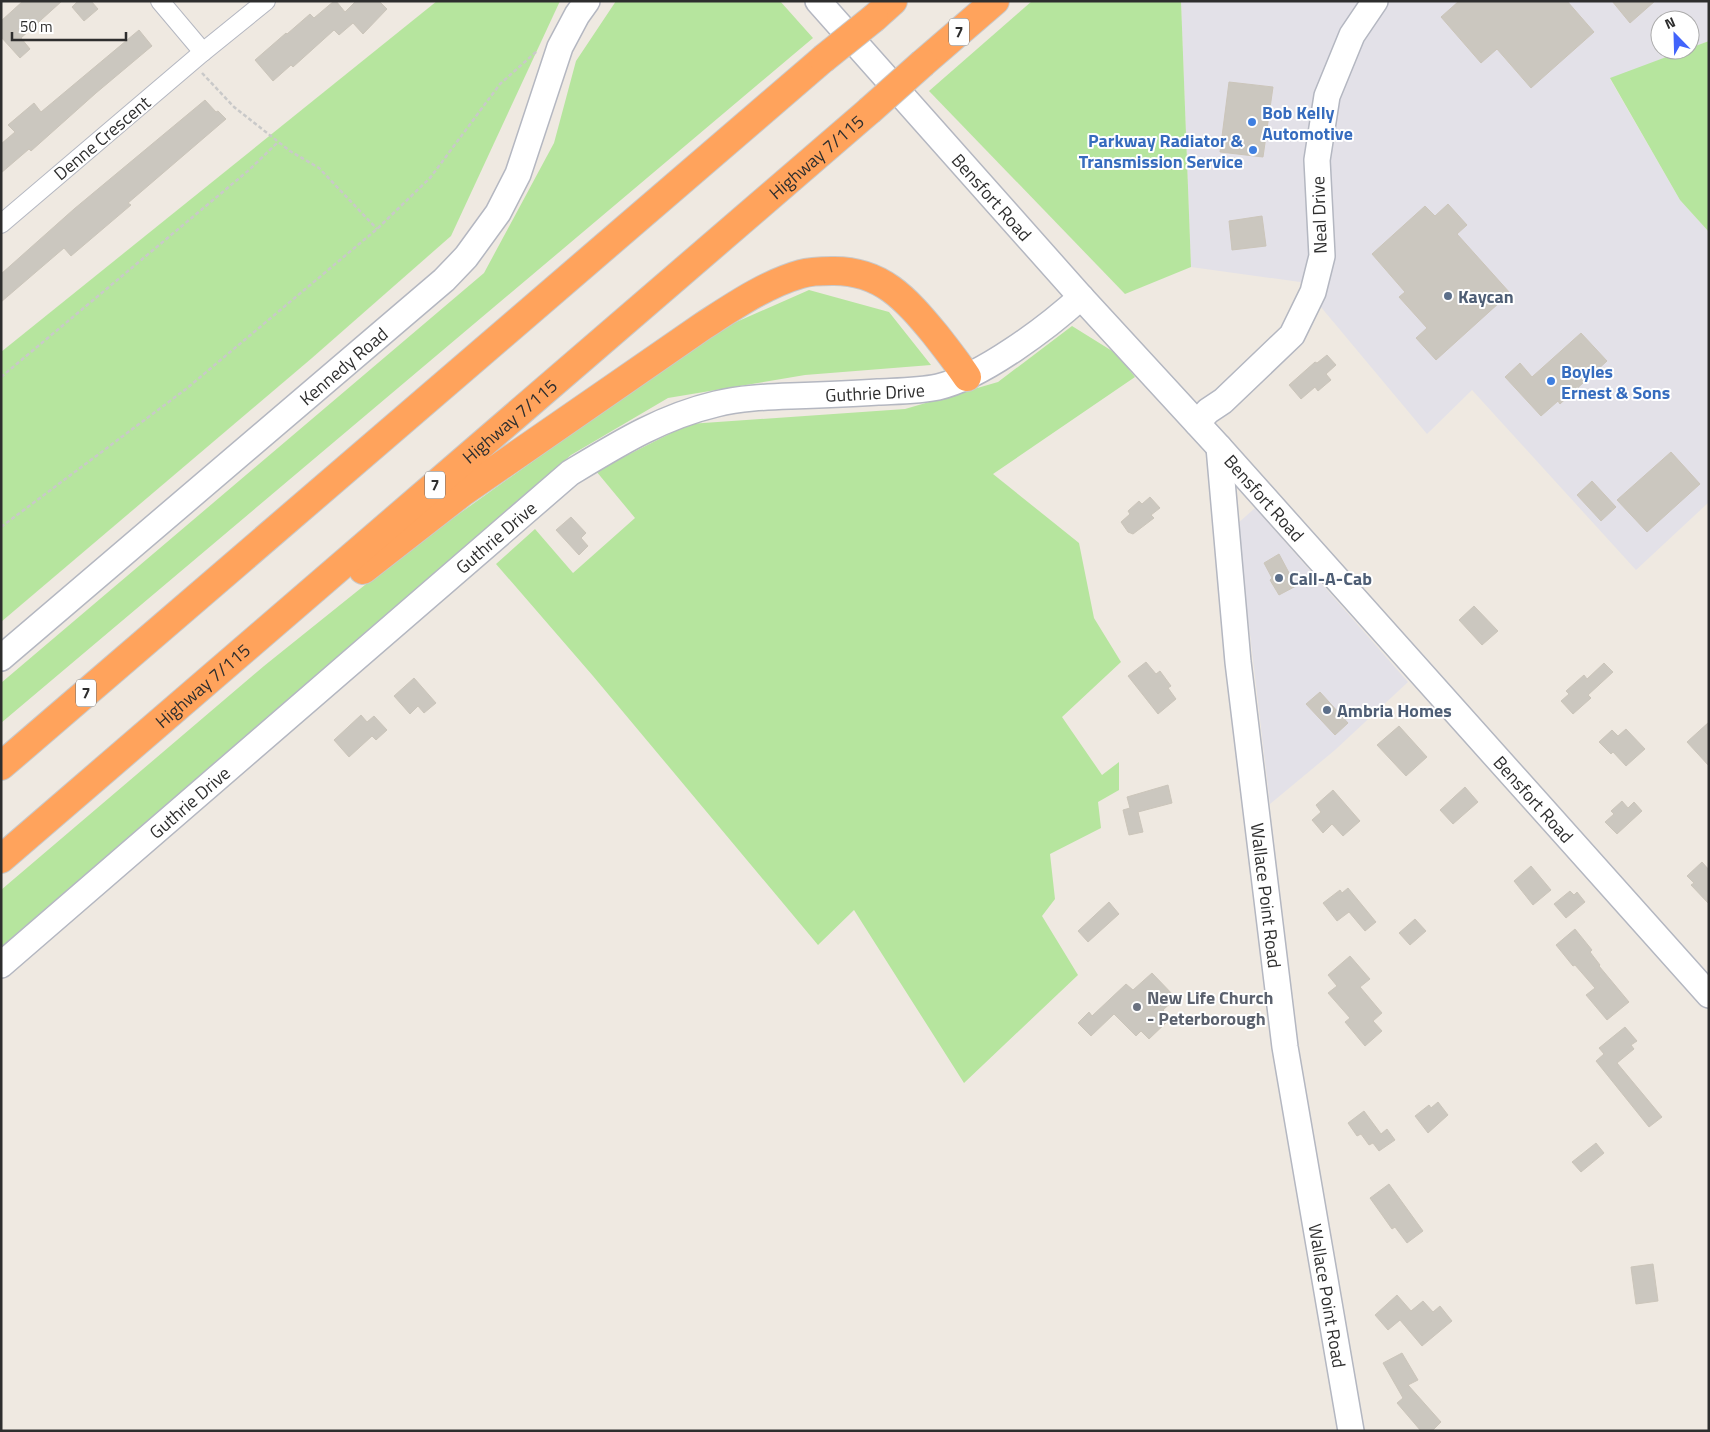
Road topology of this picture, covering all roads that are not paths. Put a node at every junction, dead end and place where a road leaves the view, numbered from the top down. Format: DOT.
graph roads {
  1 [pos="160,1"];
  2 [pos="266,1"];
  3 [pos="588,1"];
  4 [pos="818,1"];
  5 [pos="995,1"];
  6 [pos="1375,1"];
  7 [pos="884,10"];
  8 [pos="197,57"];
  9 [pos="1,224"];
  10 [pos="1082,297"];
  11 [pos="966,377"];
  12 [pos="1197,423"];
  13 [pos="1219,447"];
  14 [pos="170,620"];
  15 [pos="260,635"];
  16 [pos="1,658"];
  17 [pos="1,750"];
  18 [pos="1,766"];
  19 [pos="1,858"];
  20 [pos="1,965"];
  21 [pos="1709,995"];
  22 [pos="1351,1431"];
  1 -- 8 [label="street"];
  2 -- 8 [label="street, Denne Crescent"];
  3 -- 16 [label="street, Kennedy Road"];
  4 -- 10 [label="street, Bensfort Road"];
  5 -- 15 [label="highway, Highway 7/115 / 7, bridge"];
  6 -- 12 [label="street, Neal Drive"];
  7 -- 14 [label="highway, 7, bridge"];
  8 -- 9 [label="street, Denne Crescent"];
  10 -- 11 [label="street, Guthrie Drive"];
  10 -- 12 [label="street, Bensfort Road"];
  11 -- 15 [label="highway"];
  11 -- 20 [label="street, Guthrie Drive"];
  12 -- 13 [label="street, Bensfort Road"];
  13 -- 21 [label="street, Bensfort Road"];
  13 -- 22 [label="street, Wallace Point Road"];
  14 -- 17 [label="highway"];
  14 -- 18 [label="highway, 7"];
  15 -- 19 [label="highway, Highway 7/115 / 7"];
}
